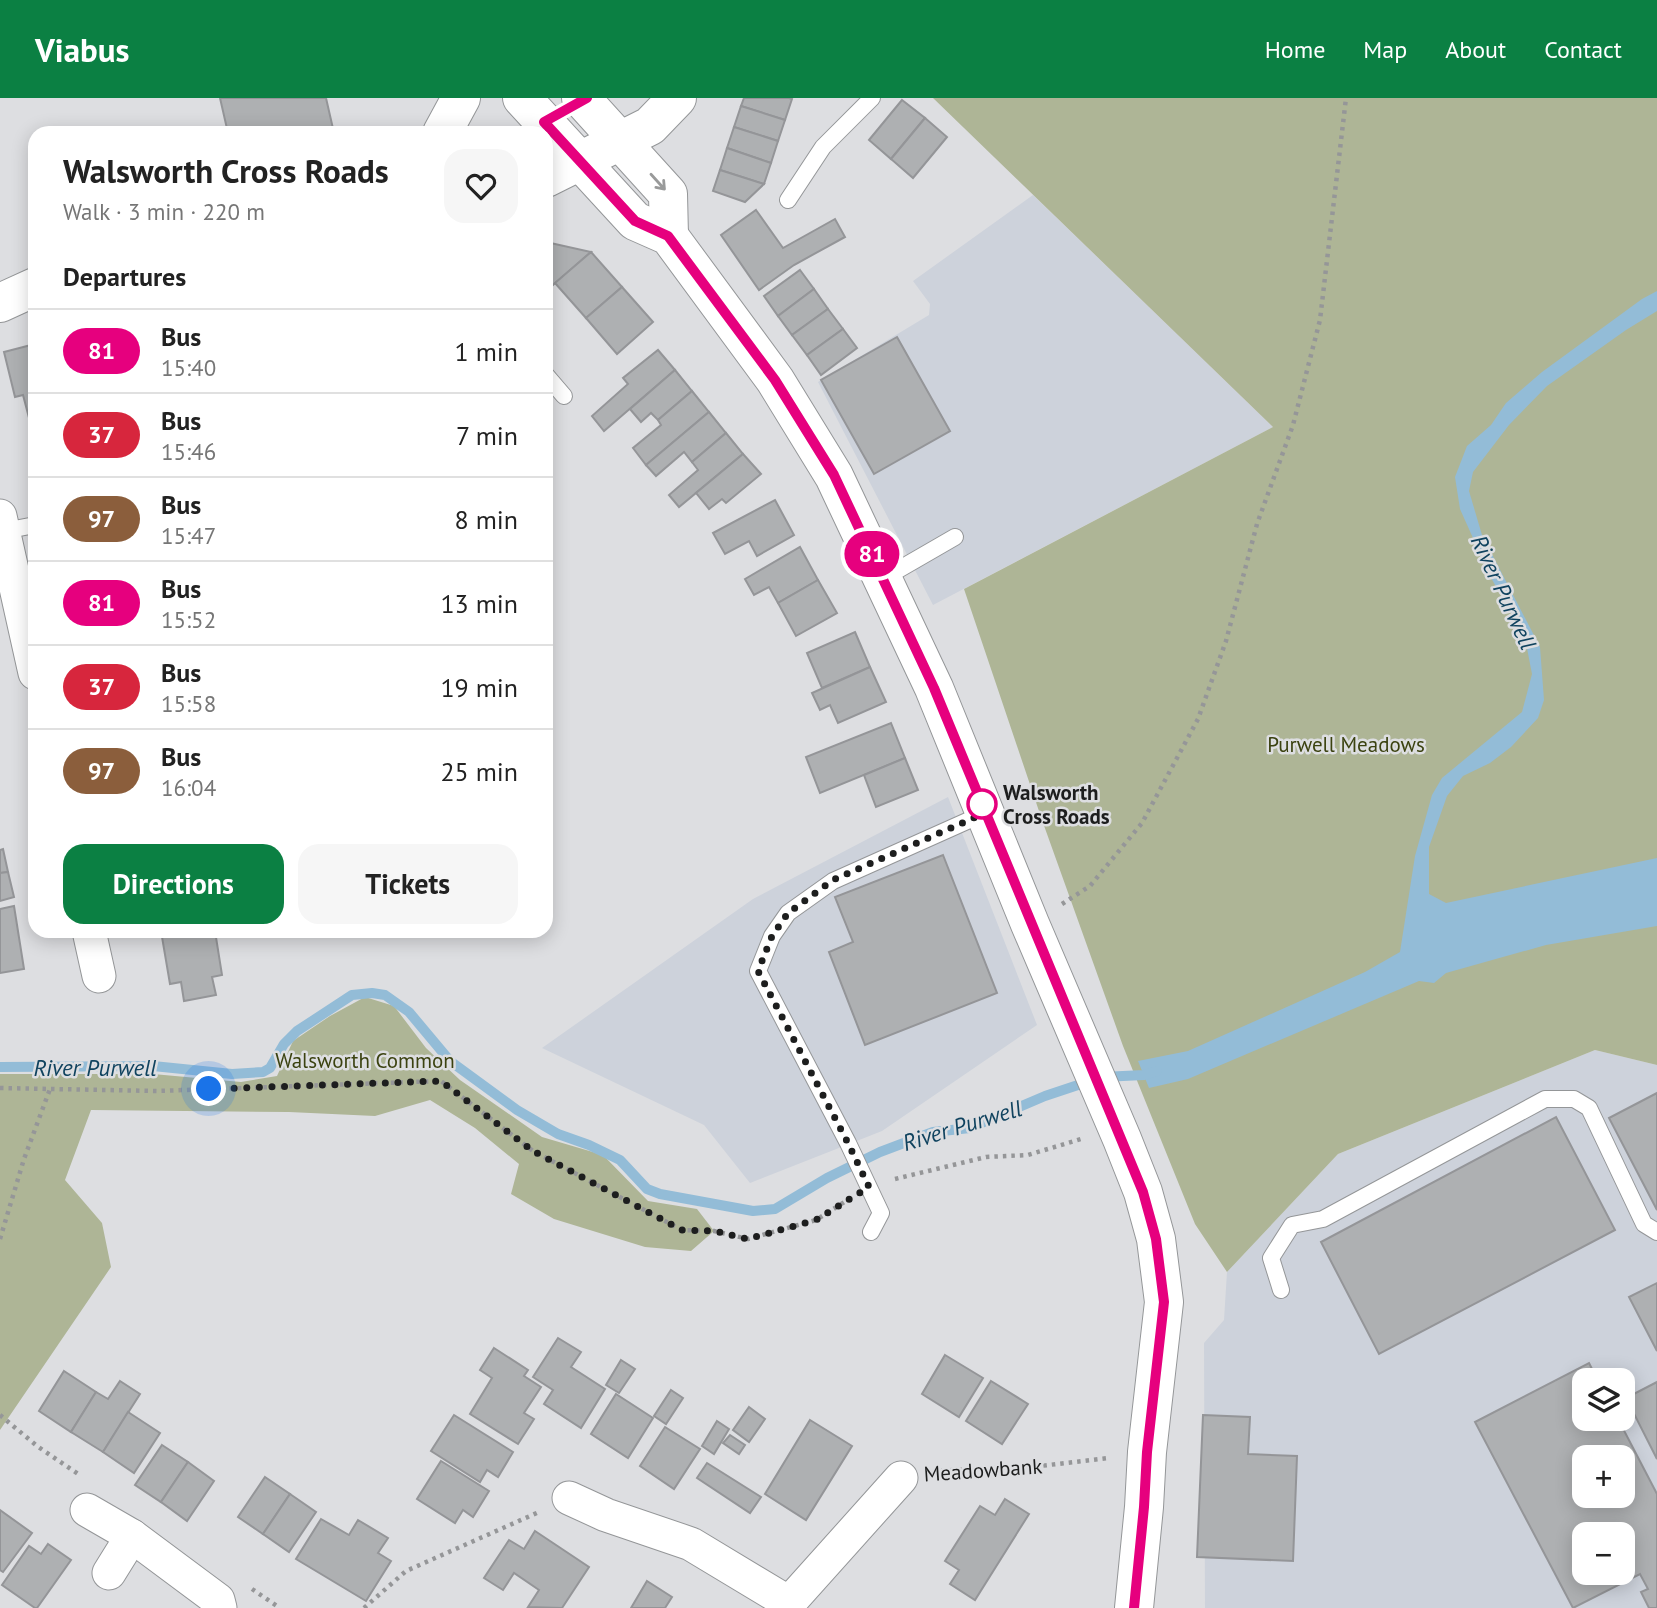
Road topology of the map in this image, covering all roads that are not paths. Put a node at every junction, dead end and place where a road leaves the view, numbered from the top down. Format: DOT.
graph roads {
  1 [pos="461,98"];
  2 [pos="677,98"];
  3 [pos="872,98"];
  4 [pos="584,99"];
  5 [pos="530,118"];
  6 [pos="446,126"];
  7 [pos="620,139"];
  8 [pos="562,169"];
  9 [pos="788,200"];
  10 [pos="668,236"];
  11 [pos="28,289"];
  12 [pos="0,303"];
  13 [pos="553,383"];
  14 [pos="564,396"];
  15 [pos="13,524"];
  16 [pos="955,537"];
  17 [pos="884,578"];
  18 [pos="28,626"];
  19 [pos="985,813"];
  20 [pos="91,938"];
  21 [pos="99,976"];
  22 [pos="871,1231"];
  23 [pos="1657,1232"];
  24 [pos="1281,1290"];
  25 [pos="901,1478"];
  26 [pos="569,1498"];
  27 [pos="88,1510"];
  28 [pos="132,1536"];
  29 [pos="109,1573"];
  30 [pos="790,1605"];
  31 [pos="220,1608"];
  32 [pos="1135,1608"];
  1 -- 6 [label="main road"];
  2 -- 7 [label="main road"];
  3 -- 9 [label="lane"];
  4 -- 5 [label="main road"];
  4 -- 7 [label="main road"];
  7 -- 8 [label="main road"];
  7 -- 10 [label="main road, one-way"];
  8 -- 10 [label="main road"];
  10 -- 17 [label="main road"];
  11 -- 12 [label="main road"];
  13 -- 14 [label="lane"];
  15 -- 18 [label="street"];
  16 -- 17 [label="lane"];
  17 -- 19 [label="main road"];
  19 -- 22 [label="lane"];
  19 -- 32 [label="main road"];
  20 -- 21 [label="street"];
  23 -- 24 [label="lane"];
  25 -- 30 [label="street, Meadowbank"];
  26 -- 30 [label="street, Meadowbank"];
  27 -- 28 [label="street"];
  28 -- 29 [label="street"];
  28 -- 31 [label="street"];
}
